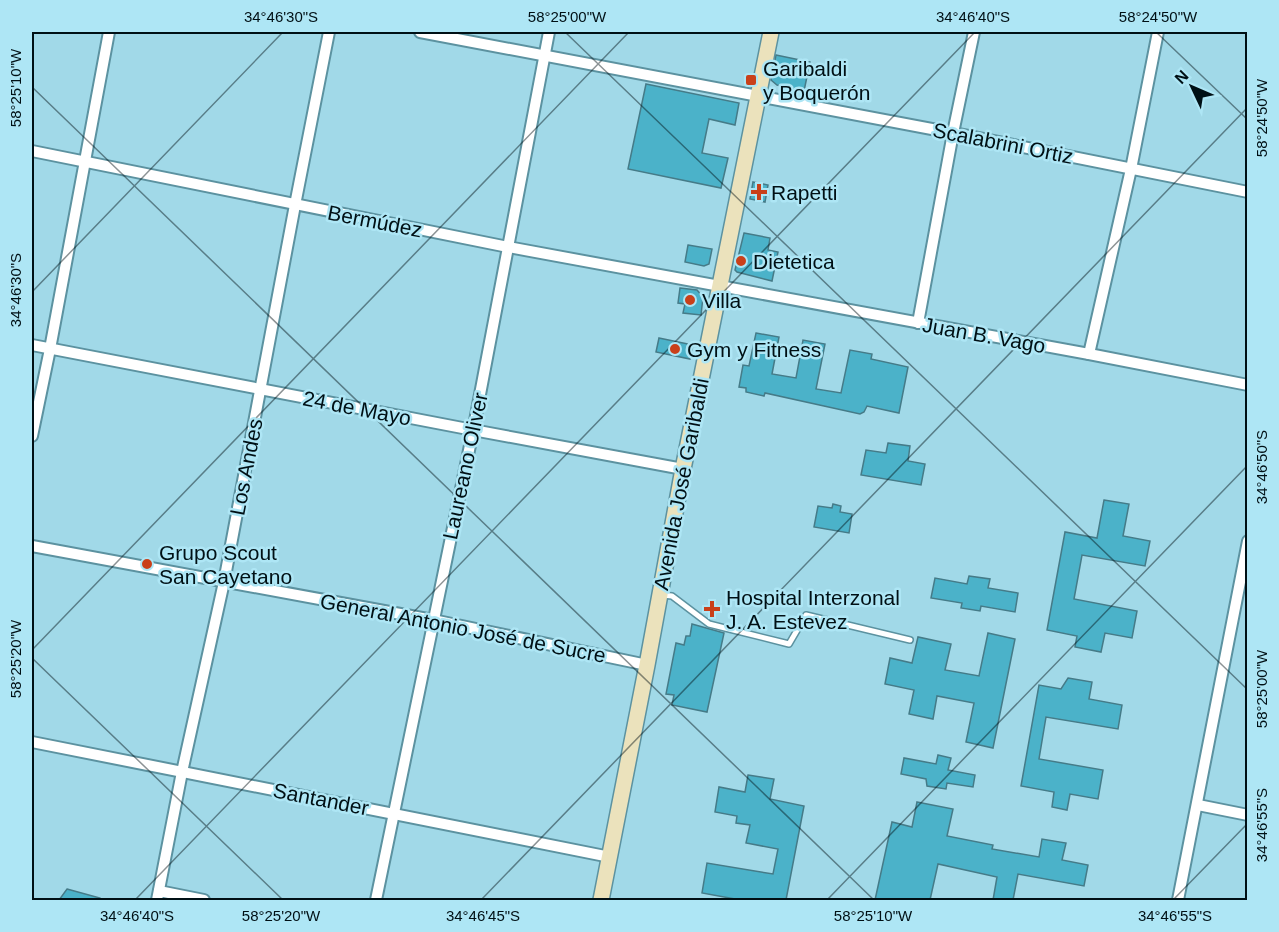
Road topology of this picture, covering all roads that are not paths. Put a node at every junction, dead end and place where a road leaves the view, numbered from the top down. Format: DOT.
graph roads {
  1 [pos="109,32"];
  2 [pos="329,32"];
  3 [pos="420,32"];
  4 [pos="549,32"];
  5 [pos="771,32"];
  6 [pos="974,32"];
  7 [pos="1158,32"];
  8 [pos="545,56"];
  9 [pos="758,96"];
  10 [pos="953,133"];
  11 [pos="32,151"];
  12 [pos="84,161"];
  13 [pos="1131,168"];
  14 [pos="1248,192"];
  15 [pos="294,205"];
  16 [pos="508,247"];
  17 [pos="719,287"];
  18 [pos="918,323"];
  19 [pos="32,345"];
  20 [pos="50,349"];
  21 [pos="1089,354"];
  22 [pos="1248,385"];
  23 [pos="260,389"];
  24 [pos="472,430"];
  25 [pos="32,436"];
  26 [pos="683,469"];
  27 [pos="1248,541"];
  28 [pos="32,546"];
  29 [pos="224,582"];
  30 [pos="660,594"];
  31 [pos="1242,602"];
  32 [pos="433,620"];
  33 [pos="910,640"];
  34 [pos="647,665"];
  35 [pos="32,742"];
  36 [pos="182,772"];
  37 [pos="1198,805"];
  38 [pos="393,813"];
  39 [pos="1248,814"];
  40 [pos="610,857"];
  41 [pos="158,896"];
  42 [pos="204,900"];
  43 [pos="376,900"];
  44 [pos="601,900"];
  45 [pos="1178,900"];
  1 -- 12 [label="street"];
  2 -- 15 [label="street, Los Andes"];
  3 -- 8 [label="street, Scalabrini Ortiz"];
  4 -- 8 [label="street, Laureano Oliver"];
  5 -- 9 [label="main road, Avenida José Garibaldi"];
  6 -- 10 [label="street"];
  7 -- 13 [label="street"];
  8 -- 9 [label="street, Scalabrini Ortiz"];
  8 -- 16 [label="street, Laureano Oliver"];
  9 -- 10 [label="street, Scalabrini Ortiz"];
  9 -- 17 [label="main road, Avenida José Garibaldi"];
  10 -- 13 [label="street, Scalabrini Ortiz"];
  10 -- 18 [label="street"];
  11 -- 12 [label="street, Bermúdez"];
  12 -- 15 [label="street, Bermúdez"];
  12 -- 20 [label="street"];
  13 -- 14 [label="street, Scalabrini Ortiz"];
  13 -- 21 [label="street"];
  15 -- 16 [label="street, Bermúdez"];
  15 -- 23 [label="street, Los Andes"];
  16 -- 17 [label="street, Bermúdez"];
  16 -- 24 [label="street, Laureano Oliver"];
  17 -- 18 [label="street, Juan B. Vago"];
  17 -- 26 [label="main road, Avenida José Garibaldi"];
  18 -- 21 [label="street, Juan B. Vago"];
  19 -- 20 [label="street, 24 de Mayo"];
  20 -- 23 [label="street, 24 de Mayo"];
  20 -- 25 [label="street"];
  21 -- 22 [label="street, Juan B. Vago"];
  23 -- 24 [label="street, 24 de Mayo"];
  23 -- 29 [label="street, Los Andes"];
  24 -- 26 [label="street, 24 de Mayo"];
  24 -- 32 [label="street, Laureano Oliver"];
  26 -- 30 [label="main road, Avenida José Garibaldi"];
  27 -- 31 [label="street"];
  28 -- 29 [label="street, General Antonio José de Sucre"];
  29 -- 32 [label="street, General Antonio José de Sucre"];
  29 -- 36 [label="street, Los Andes"];
  30 -- 33 [label="lane"];
  30 -- 34 [label="main road, Avenida José Garibaldi"];
  31 -- 37 [label="street"];
  32 -- 34 [label="street, General Antonio José de Sucre"];
  32 -- 38 [label="street, Laureano Oliver"];
  34 -- 40 [label="main road, Avenida José Garibaldi"];
  35 -- 36 [label="street, Santander"];
  36 -- 38 [label="street, Santander"];
  36 -- 41 [label="street, Los Andes"];
  37 -- 39 [label="street"];
  37 -- 45 [label="street"];
  38 -- 40 [label="street, Santander"];
  38 -- 43 [label="street, Laureano Oliver"];
  40 -- 44 [label="main road, Avenida José Garibaldi"];
  41 -- 42 [label="street"];
}
